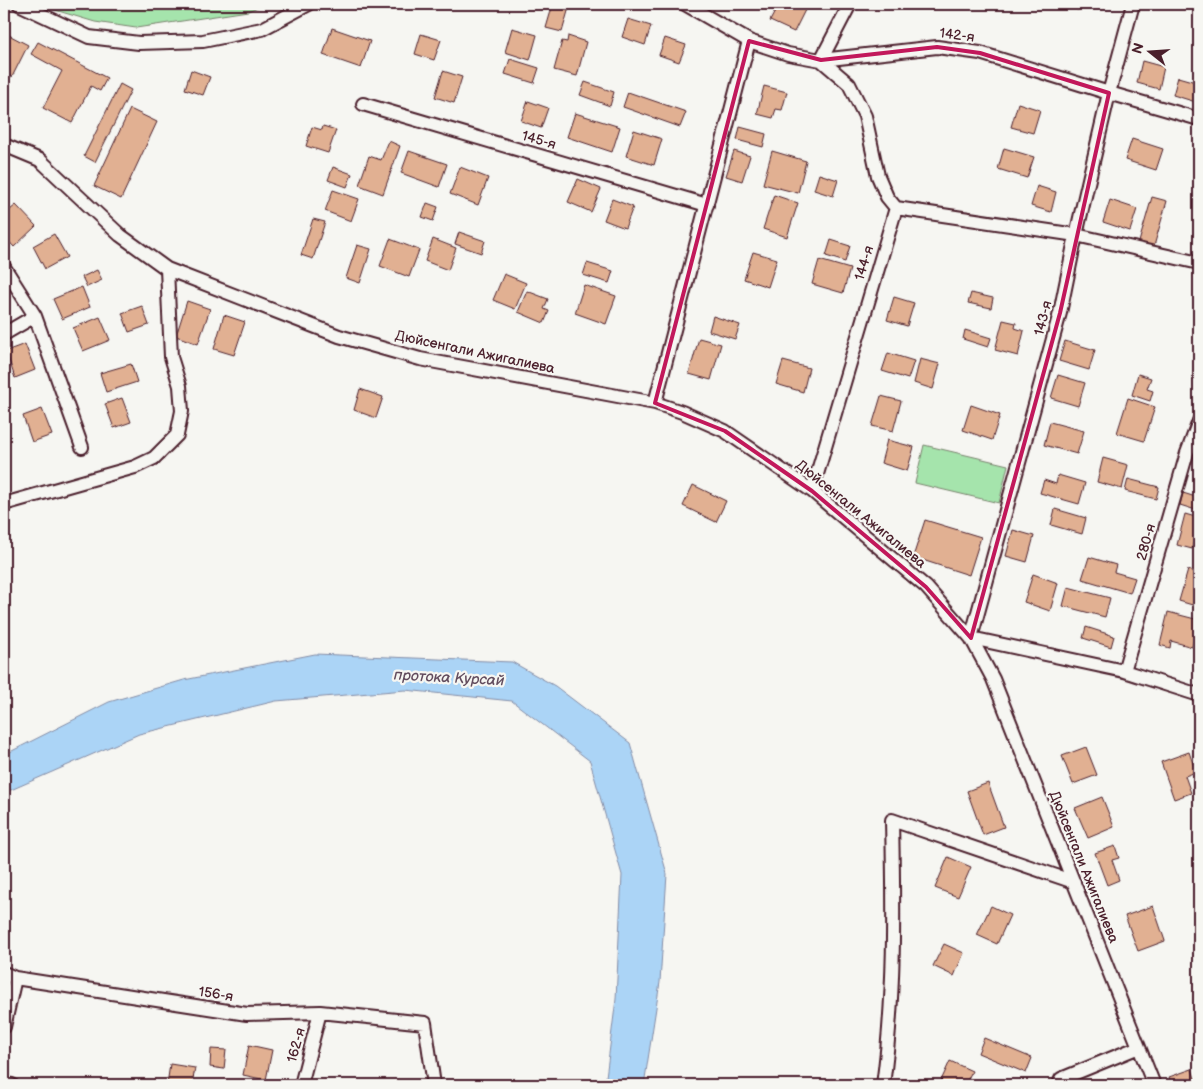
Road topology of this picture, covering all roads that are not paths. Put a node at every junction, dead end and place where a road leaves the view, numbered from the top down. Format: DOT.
graph roads {
  1 [pos="19,4"];
  2 [pos="309,4"];
  3 [pos="685,4"];
  4 [pos="850,4"];
  5 [pos="1133,4"];
  6 [pos="749,41"];
  7 [pos="821,60"];
  8 [pos="1109,93"];
  9 [pos="363,104"];
  10 [pos="1199,119"];
  11 [pos="4,145"];
  12 [pos="707,205"];
  13 [pos="896,208"];
  14 [pos="1076,235"];
  15 [pos="1199,263"];
  16 [pos="4,267"];
  17 [pos="167,269"];
  18 [pos="35,316"];
  19 [pos="4,334"];
  20 [pos="655,403"];
  21 [pos="1199,421"];
  22 [pos="82,447"];
  23 [pos="812,491"];
  24 [pos="4,504"];
  25 [pos="971,638"];
  26 [pos="1124,671"];
  27 [pos="1199,695"];
  28 [pos="1074,882"];
  29 [pos="10,976"];
  30 [pos="320,1012"];
  31 [pos="4,1027"];
  32 [pos="1139,1047"];
  33 [pos="4,1083"];
  34 [pos="12,1085"];
  35 [pos="301,1085"];
  36 [pos="434,1085"];
  37 [pos="883,1085"];
  38 [pos="1059,1085"];
  39 [pos="1154,1085"];
  1 -- 2 [label="street"];
  3 -- 6 [label="street, 142-я"];
  4 -- 7 [label="street"];
  5 -- 8 [label="street, 143-я"];
  6 -- 7 [label="street, 142-я"];
  6 -- 12 [label="street"];
  7 -- 8 [label="street, 142-я"];
  7 -- 13 [label="street"];
  8 -- 10 [label="street, 142-я"];
  8 -- 14 [label="street, 143-я"];
  9 -- 12 [label="street, 145-я"];
  11 -- 17 [label="street, Дюйсенгали Ажигалиева"];
  12 -- 20 [label="street"];
  13 -- 14 [label="street"];
  13 -- 23 [label="street, 144-я"];
  14 -- 15 [label="street"];
  14 -- 25 [label="street, 143-я"];
  16 -- 18 [label="street"];
  17 -- 20 [label="street, Дюйсенгали Ажигалиева"];
  17 -- 24 [label="street"];
  18 -- 19 [label="street"];
  18 -- 22 [label="street"];
  20 -- 23 [label="street, Дюйсенгали Ажигалиева"];
  21 -- 26 [label="street, 280-я"];
  23 -- 25 [label="street, Дюйсенгали Ажигалиева"];
  25 -- 26 [label="street"];
  25 -- 28 [label="street, Дюйсенгали Ажигалиева"];
  26 -- 27 [label="street"];
  28 -- 32 [label="street, Дюйсенгали Ажигалиева"];
  28 -- 37 [label="street"];
  29 -- 30 [label="street, 156-я"];
  29 -- 31 [label="street"];
  30 -- 35 [label="street, 162-я"];
  30 -- 36 [label="street, 156-я"];
  32 -- 38 [label="street"];
  32 -- 39 [label="street, Дюйсенгали Ажигалиева"];
  33 -- 34 [label="street"];
}
